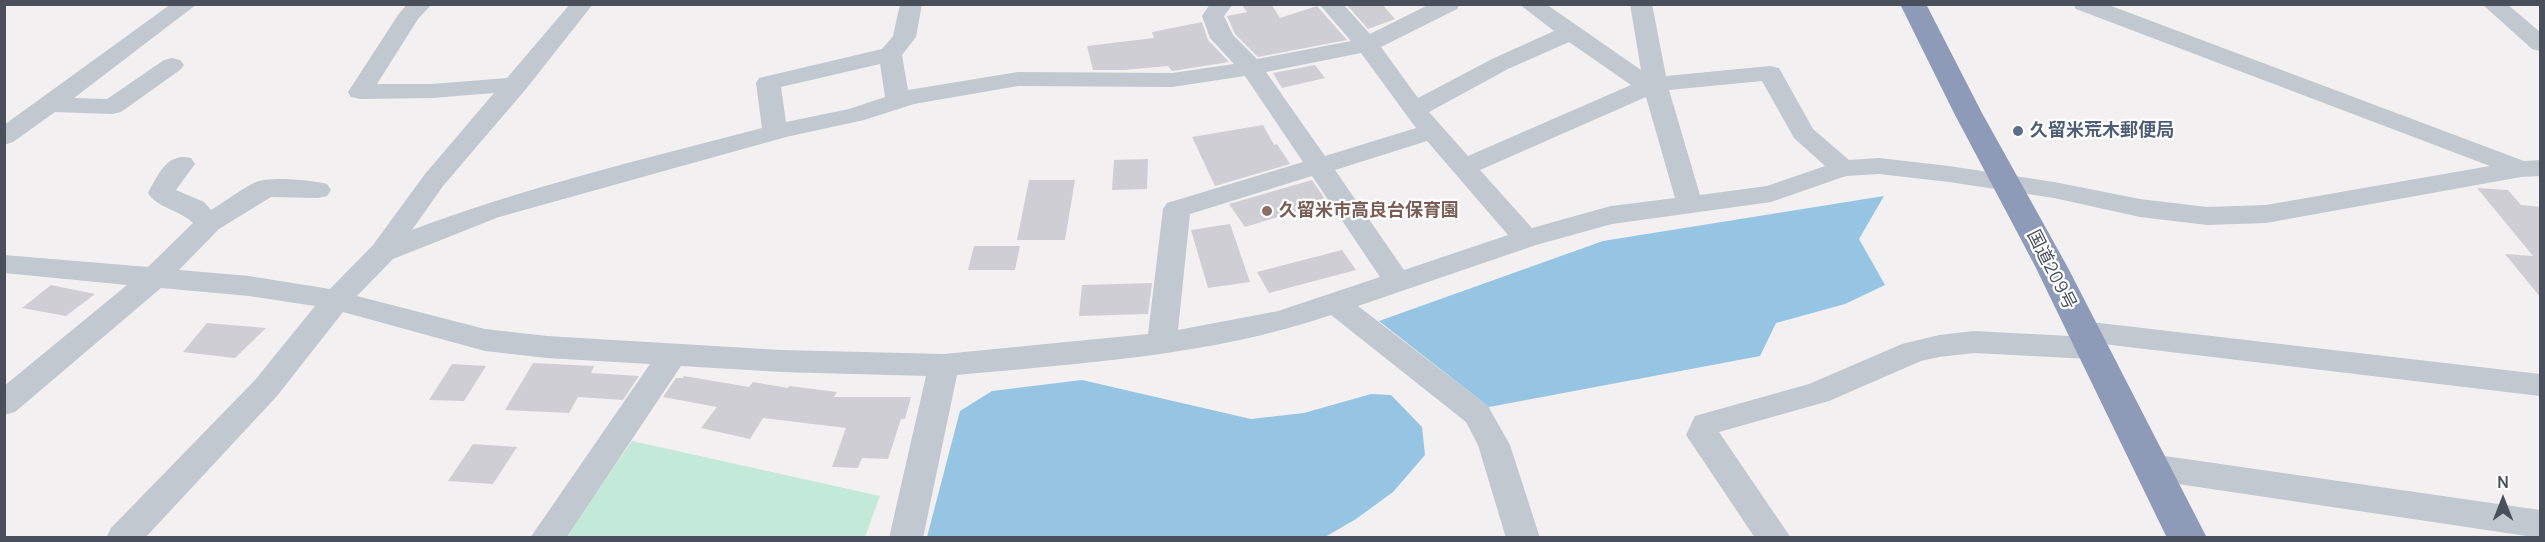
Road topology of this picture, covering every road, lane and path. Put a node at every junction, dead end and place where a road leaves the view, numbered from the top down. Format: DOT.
graph roads {
  1 [pos="186,4"];
  2 [pos="421,4"];
  3 [pos="582,4"];
  4 [pos="911,4"];
  5 [pos="1222,4"];
  6 [pos="1330,4"];
  7 [pos="1449,4"];
  8 [pos="1530,4"];
  9 [pos="1641,4"];
  10 [pos="1913,4"];
  11 [pos="2084,4"];
  12 [pos="2493,4"];
  13 [pos="1572,32"];
  14 [pos="2541,44"];
  15 [pos="1367,45"];
  16 [pos="890,54"];
  17 [pos="172,65"];
  18 [pos="1251,67"];
  19 [pos="517,84"];
  20 [pos="1651,85"];
  21 [pos="898,101"];
  22 [pos="50,104"];
  23 [pos="1414,110"];
  24 [pos="1434,130"];
  25 [pos="775,132"];
  26 [pos="4,137"];
  27 [pos="182,164"];
  28 [pos="1319,165"];
  29 [pos="1464,168"];
  30 [pos="1843,168"];
  31 [pos="2531,169"];
  32 [pos="2004,182"];
  33 [pos="318,190"];
  34 [pos="1690,205"];
  35 [pos="209,223"];
  36 [pos="1526,239"];
  37 [pos="383,252"];
  38 [pos="4,264"];
  39 [pos="155,278"];
  40 [pos="1398,282"];
  41 [pos="336,300"];
  42 [pos="1335,303"];
  43 [pos="2086,339"];
  44 [pos="1162,342"];
  45 [pos="673,354"];
  46 [pos="944,365"];
  47 [pos="2541,385"];
  48 [pos="4,404"];
  49 [pos="2151,467"];
  50 [pos="2541,524"];
  51 [pos="123,537"];
  52 [pos="547,537"];
  53 [pos="906,537"];
  54 [pos="1524,537"];
  55 [pos="1774,537"];
  56 [pos="2187,537"];
  1 -- 22 [label="street"];
  2 -- 19 [label="street"];
  3 -- 19 [label="street"];
  4 -- 16 [label="street"];
  5 -- 18 [label="street"];
  6 -- 15 [label="street"];
  7 -- 15 [label="street"];
  8 -- 13 [label="street"];
  9 -- 20 [label="street"];
  10 -- 32 [label="highway, 国道209号"];
  11 -- 31 [label="street"];
  12 -- 14 [label="street"];
  13 -- 20 [label="street"];
  13 -- 23 [label="street"];
  15 -- 18 [label="street"];
  15 -- 23 [label="street"];
  16 -- 21 [label="street"];
  16 -- 25 [label="street"];
  17 -- 22 [label="street"];
  18 -- 21 [label="street"];
  18 -- 28 [label="street"];
  19 -- 37 [label="street"];
  20 -- 29 [label="street"];
  20 -- 30 [label="street"];
  20 -- 34 [label="street"];
  21 -- 25 [label="street"];
  22 -- 26 [label="street"];
  23 -- 24 [label="street"];
  24 -- 28 [label="street"];
  24 -- 29 [label="street"];
  25 -- 37 [label="street"];
  27 -- 35 [label="street"];
  28 -- 40 [label="street"];
  28 -- 44 [label="street"];
  29 -- 36 [label="street"];
  30 -- 32 [label="street"];
  30 -- 34 [label="street"];
  31 -- 32 [label="street"];
  32 -- 43 [label="highway, 国道209号"];
  33 -- 35 [label="street"];
  34 -- 36 [label="street"];
  35 -- 39 [label="street"];
  36 -- 40 [label="street"];
  37 -- 41 [label="street"];
  38 -- 39 [label="street"];
  39 -- 41 [label="street"];
  39 -- 48 [label="street"];
  40 -- 42 [label="street"];
  41 -- 45 [label="street"];
  41 -- 51 [label="street"];
  42 -- 44 [label="street"];
  42 -- 54 [label="street"];
  43 -- 47 [label="street"];
  43 -- 49 [label="highway, 国道209号"];
  43 -- 55 [label="street"];
  44 -- 46 [label="street"];
  45 -- 46 [label="street"];
  45 -- 52 [label="street"];
  46 -- 53 [label="street"];
  49 -- 50 [label="street"];
  49 -- 56 [label="highway, 国道209号"];
}
